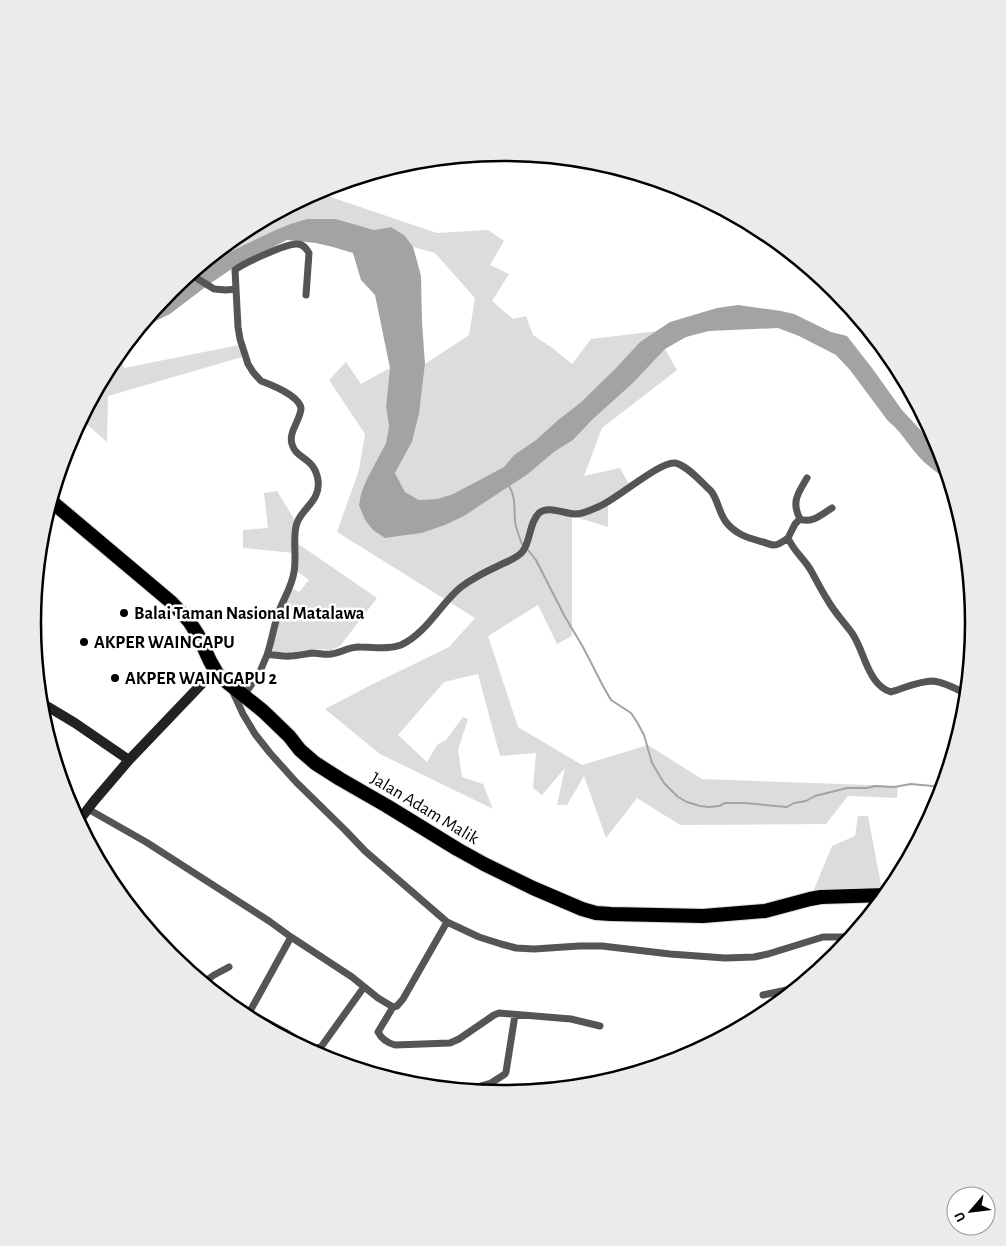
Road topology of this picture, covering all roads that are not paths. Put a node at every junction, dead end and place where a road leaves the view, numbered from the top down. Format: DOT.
graph roads {
  1 [pos="197,278"];
  2 [pos="236,289"];
  3 [pos="306,295"];
  4 [pos="807,478"];
  5 [pos="56,505"];
  6 [pos="832,508"];
  7 [pos="800,519"];
  8 [pos="788,538"];
  9 [pos="267,655"];
  10 [pos="215,670"];
  11 [pos="231,685"];
  12 [pos="960,691"];
  13 [pos="244,695"];
  14 [pos="49,707"];
  15 [pos="129,760"];
  16 [pos="88,809"];
  17 [pos="83,815"];
  18 [pos="876,895"];
  19 [pos="447,922"];
  20 [pos="291,937"];
  21 [pos="841,937"];
  22 [pos="229,967"];
  23 [pos="210,979"];
  24 [pos="364,987"];
  25 [pos="781,991"];
  26 [pos="763,995"];
  27 [pos="393,1007"];
  28 [pos="251,1010"];
  29 [pos="515,1015"];
  30 [pos="600,1026"];
  31 [pos="320,1047"];
  32 [pos="489,1085"];
  1 -- 2 [label="street"];
  2 -- 3 [label="street"];
  2 -- 9 [label="street"];
  4 -- 7 [label="street"];
  5 -- 10 [label="highway, Jalan Adam Malik"];
  6 -- 7 [label="street"];
  7 -- 8 [label="street"];
  8 -- 9 [label="street"];
  8 -- 12 [label="street"];
  9 -- 13 [label="street"];
  10 -- 11 [label="highway, Jalan Adam Malik"];
  10 -- 15 [label="street"];
  11 -- 13 [label="highway, Jalan Adam Malik"];
  11 -- 19 [label="street"];
  13 -- 18 [label="highway, Jalan Adam Malik"];
  14 -- 15 [label="street"];
  15 -- 16 [label="street"];
  16 -- 17 [label="street"];
  16 -- 20 [label="street"];
  19 -- 21 [label="street"];
  19 -- 27 [label="street"];
  20 -- 24 [label="street"];
  20 -- 28 [label="street"];
  22 -- 23 [label="street"];
  24 -- 27 [label="street"];
  24 -- 31 [label="street"];
  25 -- 26 [label="street"];
  27 -- 29 [label="street"];
  29 -- 30 [label="street"];
  29 -- 32 [label="street"];
}
